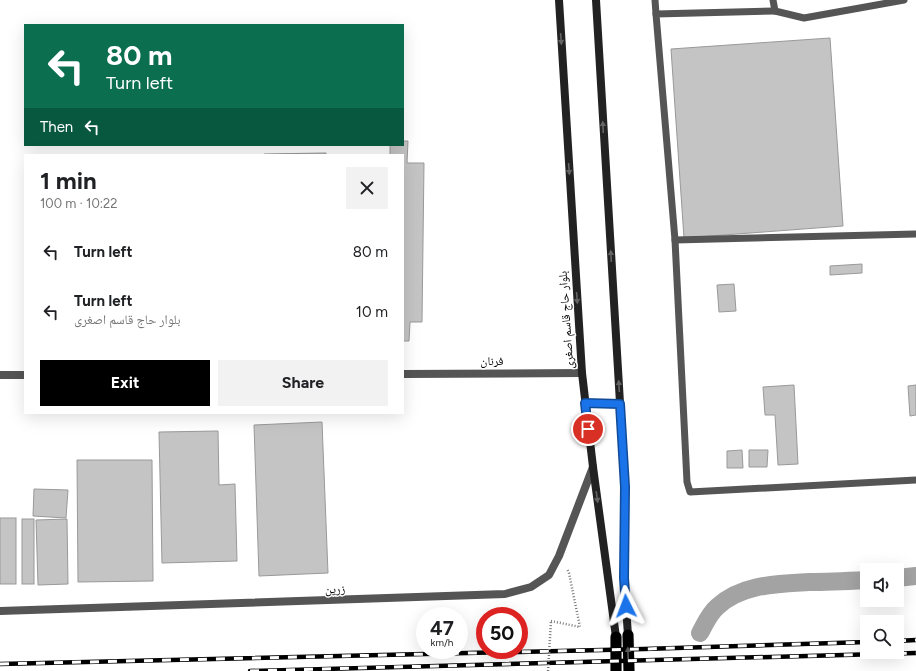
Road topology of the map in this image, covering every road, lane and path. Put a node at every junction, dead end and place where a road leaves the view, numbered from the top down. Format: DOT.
graph roads {
  1 [pos="558,0"];
  2 [pos="596,0"];
  3 [pos="655,0"];
  4 [pos="773,0"];
  5 [pos="904,0"];
  6 [pos="776,11"];
  7 [pos="656,14"];
  8 [pos="916,234"];
  9 [pos="675,240"];
  10 [pos="582,373"];
  11 [pos="404,374"];
  12 [pos="0,375"];
  13 [pos="24,375"];
  14 [pos="585,403"];
  15 [pos="620,404"];
  16 [pos="593,468"];
  17 [pos="916,480"];
  18 [pos="559,556"];
  19 [pos="0,611"];
  20 [pos="628,635"];
  21 [pos="616,636"];
  22 [pos="548,671"];
  23 [pos="616,671"];
  24 [pos="629,671"];
  1 -- 10 [label="main road, بلوار حاج قاسم اصغری, one-way"];
  15 -- 2 [label="main road, one-way"];
  3 -- 7 [label="lane"];
  4 -- 6 [label="lane"];
  5 -- 6 [label="lane"];
  6 -- 7 [label="lane"];
  7 -- 9 [label="lane"];
  8 -- 9 [label="lane"];
  9 -- 17 [label="lane"];
  10 -- 11 [label="street, فرنان"];
  10 -- 14 [label="main road, بلوار حاج قاسم اصغری"];
  12 -- 13 [label="street"];
  14 -- 15 [label="main road"];
  14 -- 16 [label="main road, بلوار حاج قاسم اصغری"];
  15 -- 20 [label="main road"];
  16 -- 18 [label="street, زرین"];
  16 -- 21 [label="main road, بلوار حاج قاسم اصغری, one-way"];
  18 -- 19 [label="street, زرین"];
  18 -- 22 [label="path, bridge"];
  24 -- 20 [label="highway, one-way"];
  21 -- 23 [label="highway"];
}
